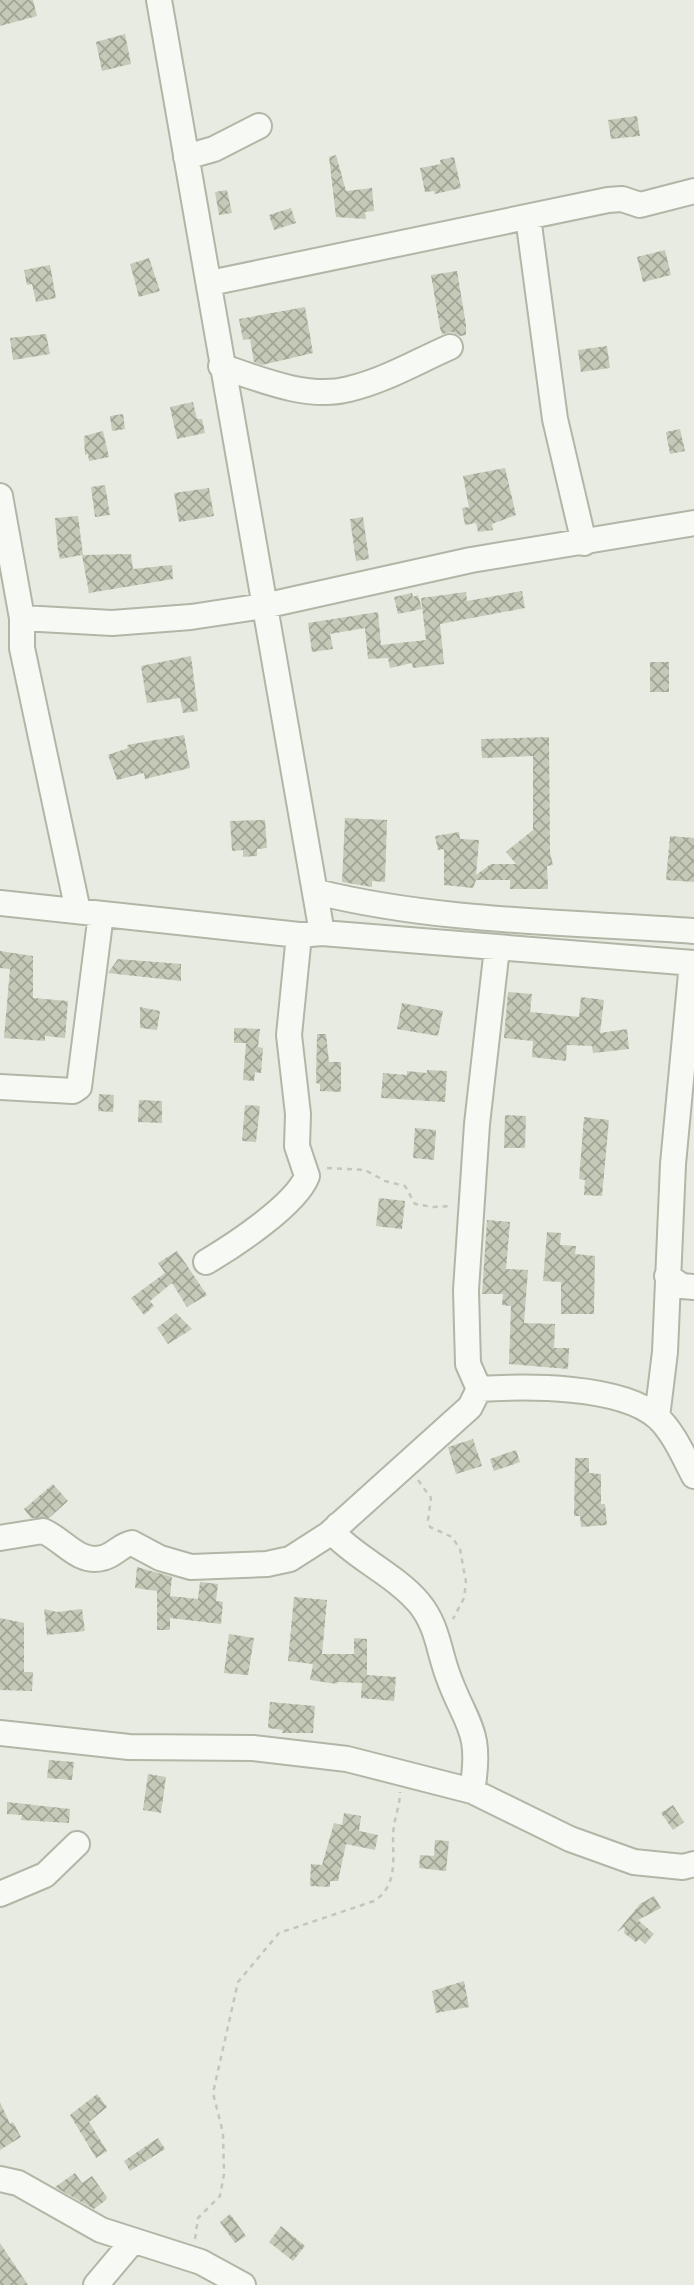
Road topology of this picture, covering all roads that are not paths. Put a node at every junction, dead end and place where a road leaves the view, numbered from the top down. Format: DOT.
graph roads {
  1 [pos="159,0"];
  2 [pos="259,126"];
  3 [pos="186,157"];
  4 [pos="694,191"];
  5 [pos="528,217"];
  6 [pos="210,283"];
  7 [pos="450,346"];
  8 [pos="221,366"];
  9 [pos="0,496"];
  10 [pos="694,523"];
  11 [pos="584,543"];
  12 [pos="264,606"];
  13 [pos="22,618"];
  14 [pos="317,892"];
  15 [pos="0,903"];
  16 [pos="90,912"];
  17 [pos="694,931"];
  18 [pos="310,934"];
  19 [pos="497,948"];
  20 [pos="693,963"];
  21 [pos="0,1087"];
  22 [pos="206,1262"];
  23 [pos="667,1276"];
  24 [pos="694,1287"];
  25 [pos="480,1389"];
  26 [pos="657,1417"];
  27 [pos="690,1464"];
  28 [pos="338,1525"];
  29 [pos="0,1538"];
  30 [pos="0,1733"];
  31 [pos="472,1791"];
  32 [pos="77,1844"];
  33 [pos="694,1864"];
  34 [pos="0,1894"];
  35 [pos="0,2179"];
  36 [pos="134,2241"];
  37 [pos="96,2285"];
  38 [pos="243,2285"];
  1 -- 3 [label="street"];
  2 -- 3 [label="street"];
  3 -- 6 [label="street"];
  4 -- 5 [label="street"];
  5 -- 6 [label="street"];
  5 -- 11 [label="street"];
  6 -- 8 [label="street"];
  7 -- 8 [label="street"];
  8 -- 12 [label="street"];
  9 -- 13 [label="street"];
  10 -- 11 [label="street"];
  11 -- 12 [label="street"];
  12 -- 13 [label="street"];
  12 -- 14 [label="street"];
  13 -- 16 [label="street"];
  14 -- 17 [label="street"];
  14 -- 18 [label="street"];
  15 -- 16 [label="street"];
  16 -- 18 [label="street"];
  16 -- 21 [label="street"];
  18 -- 19 [label="street"];
  18 -- 22 [label="street"];
  19 -- 20 [label="street"];
  19 -- 25 [label="street"];
  20 -- 23 [label="street"];
  23 -- 24 [label="street"];
  23 -- 26 [label="street"];
  25 -- 26 [label="street"];
  25 -- 28 [label="street"];
  26 -- 27 [label="street"];
  28 -- 29 [label="street"];
  28 -- 31 [label="street"];
  30 -- 31 [label="street"];
  31 -- 33 [label="street"];
  32 -- 34 [label="street"];
  35 -- 36 [label="street"];
  36 -- 37 [label="street"];
  36 -- 38 [label="street"];
}
